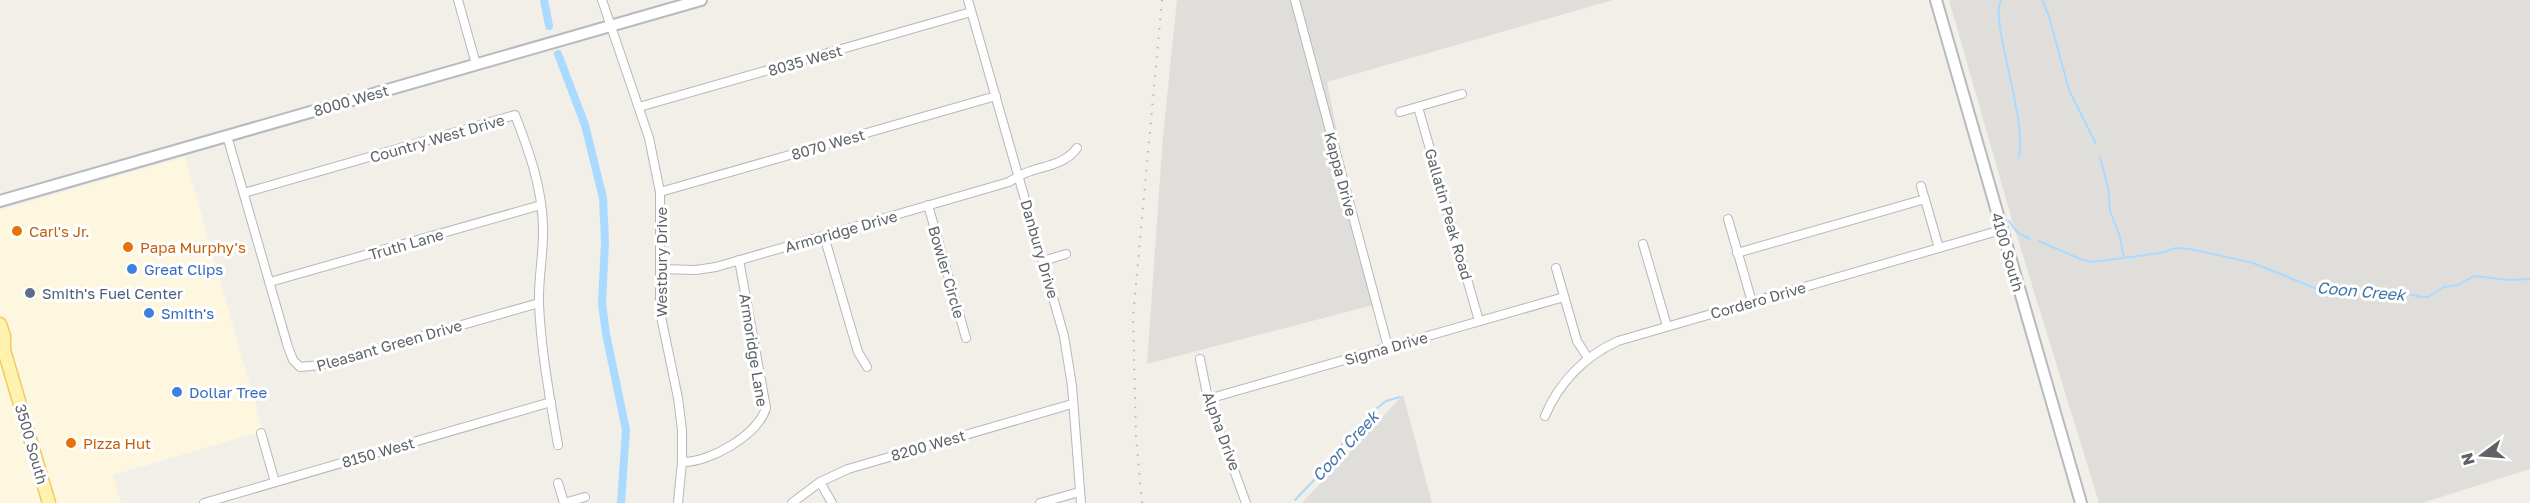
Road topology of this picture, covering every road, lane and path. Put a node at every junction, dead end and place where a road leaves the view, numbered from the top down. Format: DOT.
graph roads {
  1 [pos="458,0"];
  2 [pos="602,0"];
  3 [pos="701,0"];
  4 [pos="968,0"];
  5 [pos="1295,0"];
  6 [pos="1936,0"];
  7 [pos="971,12"];
  8 [pos="610,27"];
  9 [pos="476,64"];
  10 [pos="1462,94"];
  11 [pos="996,96"];
  12 [pos="1418,106"];
  13 [pos="639,107"];
  14 [pos="1400,112"];
  15 [pos="227,136"];
  16 [pos="1077,148"];
  17 [pos="1019,177"];
  18 [pos="1921,186"];
  19 [pos="660,192"];
  20 [pos="244,193"];
  21 [pos="1925,199"];
  22 [pos="0,201"];
  23 [pos="541,205"];
  24 [pos="928,206"];
  25 [pos="1728,219"];
  26 [pos="2001,230"];
  27 [pos="824,236"];
  28 [pos="1643,243"];
  29 [pos="1939,248"];
  30 [pos="1737,253"];
  31 [pos="1066,254"];
  32 [pos="739,261"];
  33 [pos="1043,261"];
  34 [pos="1556,268"];
  35 [pos="660,269"];
  36 [pos="270,282"];
  37 [pos="1564,297"];
  38 [pos="1752,302"];
  39 [pos="539,303"];
  40 [pos="1479,321"];
  41 [pos="0,324"];
  42 [pos="1667,326"];
  43 [pos="966,338"];
  44 [pos="1388,347"];
  45 [pos="2,348"];
  46 [pos="1588,358"];
  47 [pos="1200,359"];
  48 [pos="867,367"];
  49 [pos="1208,399"];
  50 [pos="551,402"];
  51 [pos="1072,404"];
  52 [pos="1545,416"];
  53 [pos="261,433"];
  54 [pos="558,445"];
  55 [pos="682,462"];
  56 [pos="275,482"];
  57 [pos="820,482"];
  58 [pos="558,483"];
  59 [pos="1079,492"];
  60 [pos="585,497"];
  61 [pos="49,503"];
  62 [pos="204,503"];
  63 [pos="564,503"];
  64 [pos="678,503"];
  65 [pos="792,503"];
  66 [pos="832,503"];
  67 [pos="1040,503"];
  68 [pos="1081,503"];
  69 [pos="1246,503"];
  70 [pos="2081,503"];
  1 -- 9 [label="street"];
  2 -- 8 [label="street, Westbury Drive"];
  3 -- 8 [label="street, 8000 West"];
  4 -- 7 [label="street, Danbury Drive"];
  5 -- 44 [label="street, Kappa Drive"];
  6 -- 26 [label="street, 4100 South"];
  7 -- 11 [label="street, Danbury Drive"];
  7 -- 13 [label="street, 8035 West"];
  8 -- 9 [label="street, 8000 West"];
  8 -- 13 [label="street, Westbury Drive"];
  9 -- 15 [label="street, 8000 West"];
  10 -- 12 [label="street"];
  11 -- 17 [label="street, Danbury Drive"];
  11 -- 19 [label="street, 8070 West"];
  12 -- 14 [label="street"];
  12 -- 40 [label="street, Gallatin Peak Road"];
  13 -- 19 [label="street, Westbury Drive"];
  15 -- 20 [label="street, Pleasant Green Drive"];
  15 -- 22 [label="street, 8000 West"];
  16 -- 17 [label="street, Armoridge Drive"];
  17 -- 24 [label="street, Armoridge Drive"];
  17 -- 33 [label="street, Danbury Drive"];
  18 -- 21 [label="street"];
  19 -- 35 [label="street, Westbury Drive"];
  20 -- 23 [label="street, Country West Drive"];
  20 -- 36 [label="street, Pleasant Green Drive"];
  21 -- 29 [label="street"];
  21 -- 30 [label="street"];
  23 -- 36 [label="street, Truth Lane"];
  23 -- 39 [label="street, Country West Drive"];
  24 -- 27 [label="street, Armoridge Drive"];
  24 -- 43 [label="street, Bowler Circle"];
  25 -- 30 [label="street"];
  26 -- 29 [label="street, Cordero Drive"];
  26 -- 70 [label="street, 4100 South"];
  27 -- 32 [label="street, Armoridge Drive"];
  27 -- 48 [label="street"];
  28 -- 42 [label="street"];
  29 -- 38 [label="street, Cordero Drive"];
  30 -- 38 [label="street"];
  31 -- 33 [label="street"];
  32 -- 35 [label="street, Armoridge Drive"];
  32 -- 55 [label="street, Armoridge Lane"];
  33 -- 51 [label="street, Danbury Drive"];
  34 -- 37 [label="street"];
  35 -- 55 [label="street, Westbury Drive"];
  36 -- 39 [label="street, Pleasant Green Drive"];
  37 -- 40 [label="street, Sigma Drive"];
  37 -- 46 [label="street"];
  38 -- 42 [label="street, Cordero Drive"];
  39 -- 50 [label="street, Country West Drive"];
  40 -- 44 [label="street, Sigma Drive"];
  41 -- 45 [label="main road, 3500 South"];
  42 -- 46 [label="street, Cordero Drive"];
  44 -- 49 [label="street, Sigma Drive"];
  45 -- 61 [label="main road, 3500 South"];
  46 -- 52 [label="street, Cordero Drive"];
  47 -- 49 [label="street, Alpha Drive"];
  49 -- 69 [label="street, Alpha Drive"];
  50 -- 54 [label="street, Country West Drive"];
  50 -- 56 [label="street, 8150 West"];
  51 -- 57 [label="street, 8200 West"];
  51 -- 59 [label="street, Danbury Drive"];
  53 -- 56 [label="street"];
  55 -- 64 [label="street, Westbury Drive"];
  56 -- 62 [label="street, 8150 West"];
  57 -- 65 [label="street, 8200 West"];
  57 -- 66 [label="street"];
  58 -- 63 [label="street"];
  59 -- 67 [label="street"];
  59 -- 68 [label="street, Danbury Drive"];
  60 -- 63 [label="street"];
}
